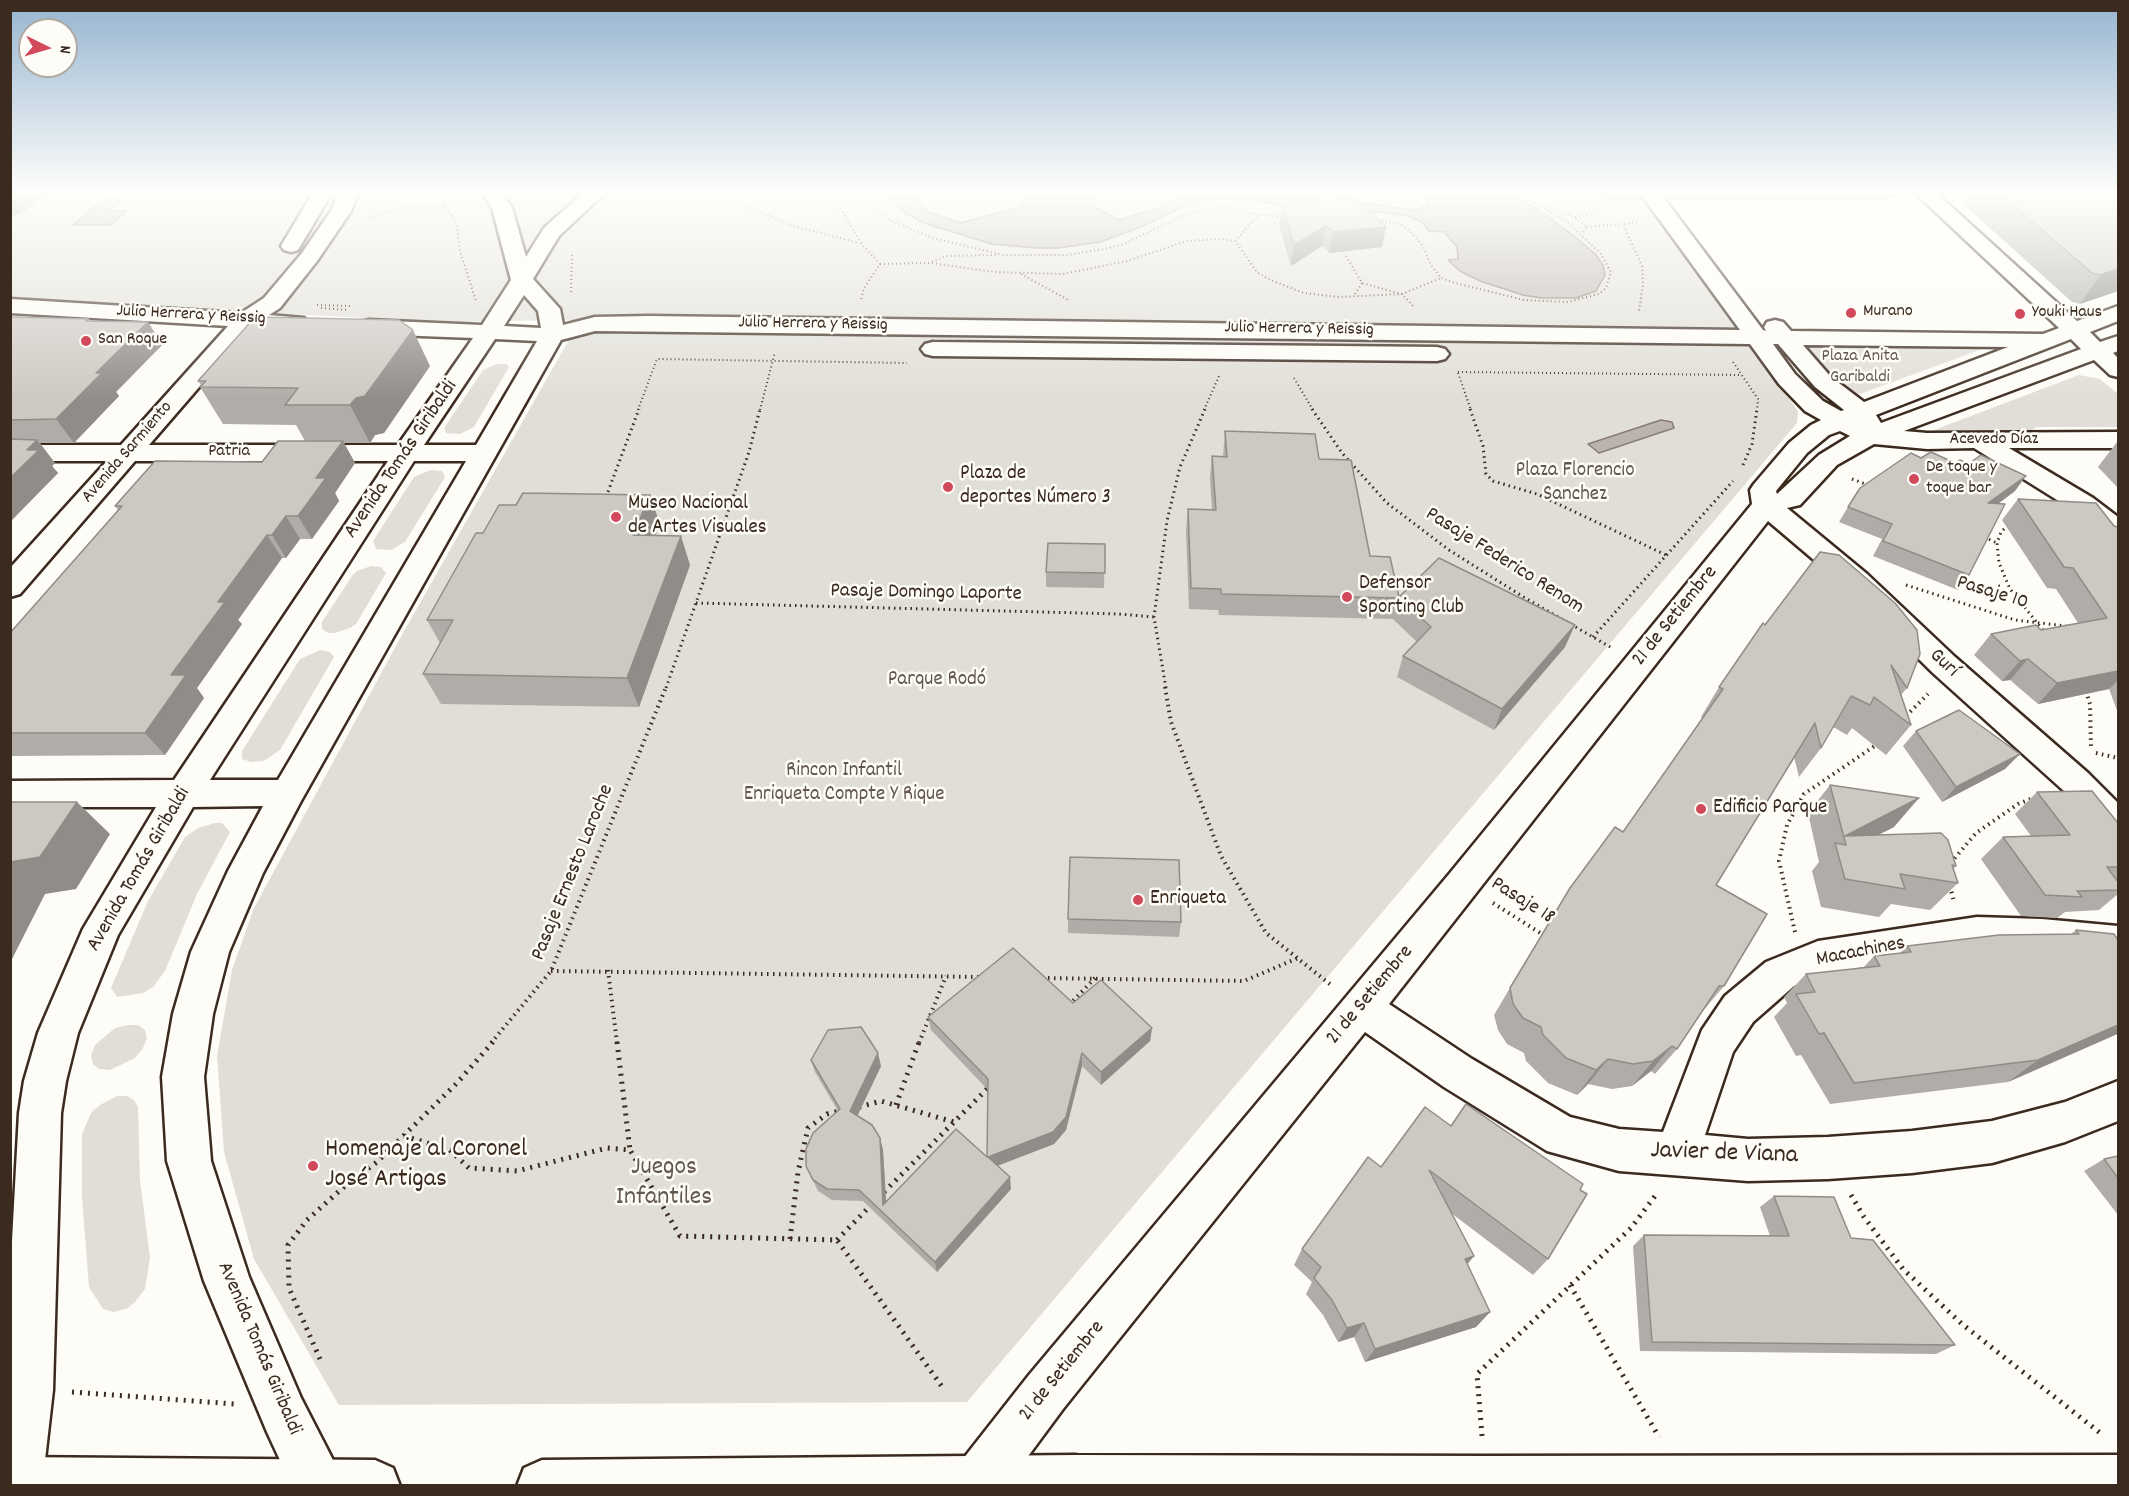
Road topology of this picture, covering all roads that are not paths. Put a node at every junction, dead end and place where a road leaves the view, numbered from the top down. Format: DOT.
graph roads {
  1 [pos="281,261"];
  2 [pos="307,261"];
  3 [pos="516,261"];
  4 [pos="533,261"];
  5 [pos="1705,261"];
  6 [pos="1722,261"];
  7 [pos="1998,261"];
  8 [pos="521,279"];
  9 [pos="1745,287"];
  10 [pos="10,306"];
  11 [pos="2118,313"];
  12 [pos="1766,315"];
  13 [pos="315,316"];
  14 [pos="349,318"];
  15 [pos="482,318"];
  16 [pos="245,320"];
  17 [pos="2074,330"];
  18 [pos="552,335"];
  19 [pos="2047,341"];
  20 [pos="629,345"];
  21 [pos="1776,346"];
  22 [pos="2107,347"];
  23 [pos="908,349"];
  24 [pos="2118,370"];
  25 [pos="1850,416"];
  26 [pos="1869,436"];
  27 [pos="2118,440"];
  28 [pos="1981,442"];
  29 [pos="10,453"];
  30 [pos="128,453"];
  31 [pos="406,453"];
  32 [pos="484,453"];
  33 [pos="1766,505"];
  34 [pos="2118,530"];
  35 [pos="10,587"];
  36 [pos="184,793"];
  37 [pos="288,793"];
  38 [pos="10,794"];
  39 [pos="2118,824"];
  40 [pos="2118,942"];
  41 [pos="1361,1007"];
  42 [pos="2118,1101"];
  43 [pos="1677,1154"];
  44 [pos="22,1240"];
  45 [pos="2114,1460"];
  46 [pos="976,1483"];
  47 [pos="1473,1483"];
  48 [pos="15,1484"];
  49 [pos="318,1484"];
  50 [pos="375,1485"];
  51 [pos="542,1485"];
  1 -- 16 [label="street, Avenida Sarmiento"];
  2 -- 16 [label="street, Avenida Sarmiento"];
  3 -- 8 [label="street"];
  4 -- 8 [label="street, Avenida Tomás Giribaldi"];
  5 -- 21 [label="street"];
  6 -- 9 [label="street"];
  7 -- 17 [label="street"];
  8 -- 15 [label="street, Avenida Tomás Giribaldi"];
  8 -- 18 [label="street"];
  10 -- 16 [label="street, Julio Herrera y Reissig"];
  11 -- 17 [label="street, 21 de Setiembre"];
  12 -- 21 [label="street"];
  13 -- 16 [label="street, Julio Herrera y Reissig"];
  14 -- 15 [label="street, Julio Herrera y Reissig"];
  15 -- 18 [label="street, Julio Herrera y Reissig"];
  15 -- 31 [label="street, Avenida Tomás Giribaldi"];
  16 -- 30 [label="street, Avenida Sarmiento"];
  17 -- 19 [label="street, 21 de Setiembre"];
  17 -- 22 [label="street"];
  18 -- 20 [label="street, Julio Herrera y Reissig"];
  18 -- 21 [label="street, Julio Herrera y Reissig"];
  18 -- 32 [label="street, Avenida Tomás Giribaldi"];
  19 -- 21 [label="street, Julio Herrera y Reissig"];
  19 -- 25 [label="street, 21 de Setiembre"];
  21 -- 23 [label="street, Julio Herrera y Reissig"];
  21 -- 25 [label="street"];
  22 -- 24 [label="street"];
  22 -- 26 [label="street"];
  25 -- 26 [label="street"];
  25 -- 33 [label="street, 21 de Setiembre"];
  26 -- 28 [label="street, Acevedo Díaz"];
  26 -- 33 [label="street"];
  27 -- 28 [label="street, Acevedo Díaz"];
  28 -- 34 [label="street"];
  29 -- 30 [label="street, Patria"];
  30 -- 31 [label="street, Patria"];
  30 -- 35 [label="street, Avenida Sarmiento"];
  31 -- 32 [label="street, Patria"];
  31 -- 36 [label="street, Avenida Tomás Giribaldi"];
  32 -- 37 [label="street, Avenida Tomás Giribaldi"];
  33 -- 39 [label="street, Gurí"];
  33 -- 41 [label="street, 21 de Setiembre"];
  36 -- 37 [label="street"];
  36 -- 38 [label="street"];
  36 -- 44 [label="street, Avenida Tomás Giribaldi"];
  37 -- 49 [label="street, Avenida Tomás Giribaldi"];
  40 -- 43 [label="street, Macachines"];
  41 -- 43 [label="street, Javier de Viana"];
  41 -- 46 [label="street, 21 de Setiembre"];
  42 -- 43 [label="street, Javier de Viana"];
  44 -- 48 [label="street, Avenida Tomás Giribaldi"];
  45 -- 47 [label="street"];
  46 -- 47 [label="street"];
  46 -- 51 [label="street"];
  48 -- 49 [label="street"];
  49 -- 50 [label="street"];
}
